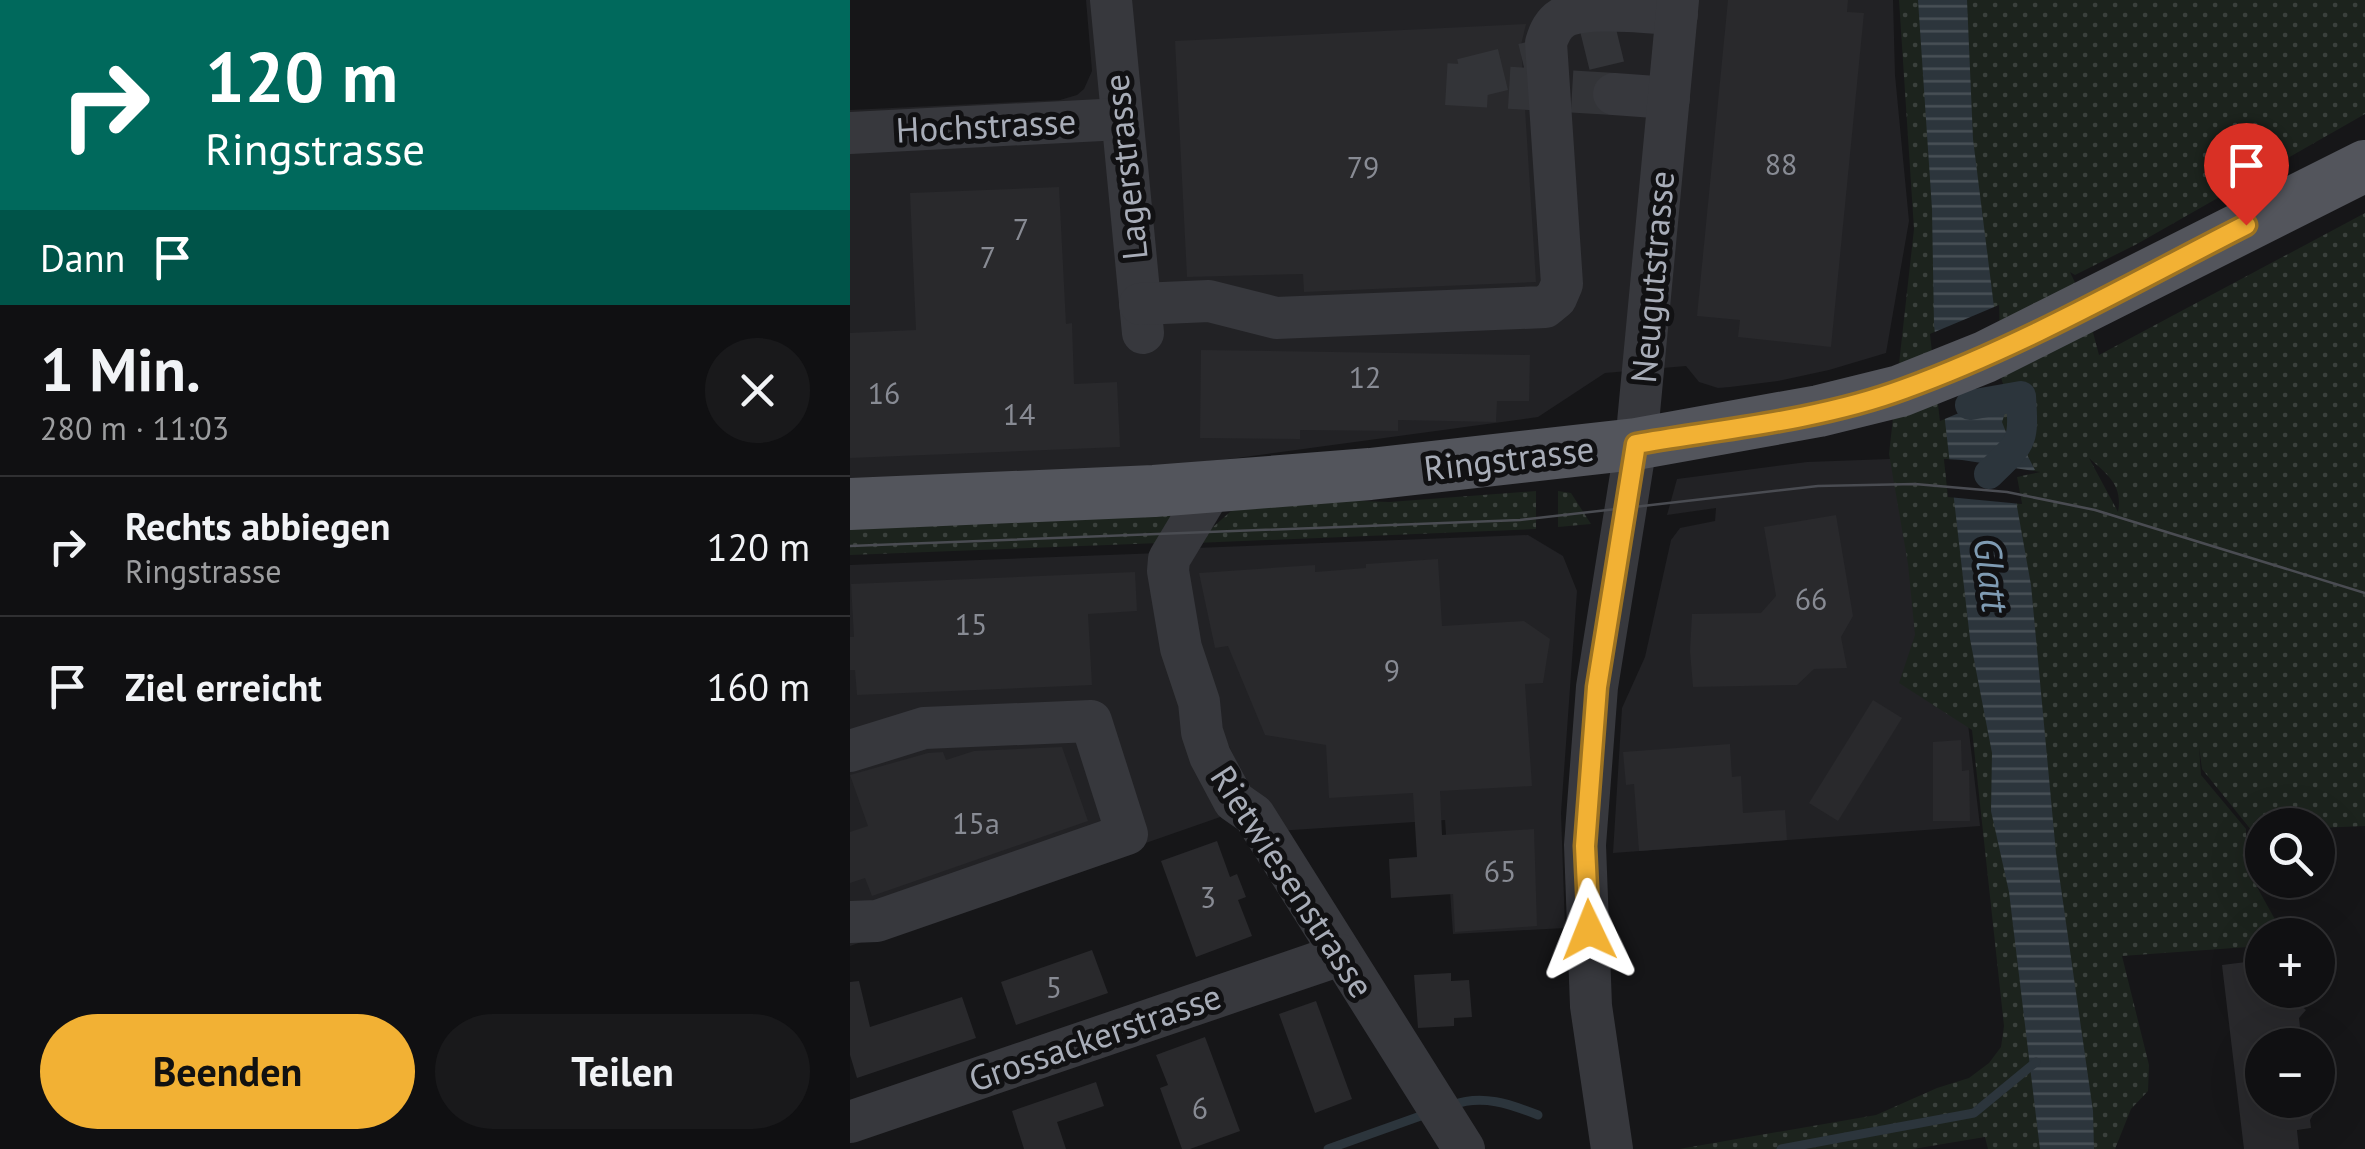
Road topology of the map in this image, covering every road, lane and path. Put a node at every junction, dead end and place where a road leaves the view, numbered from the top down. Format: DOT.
graph roads {
  1 [pos="1111,0"];
  2 [pos="1676,19"];
  3 [pos="1620,41"];
  4 [pos="1614,94"];
  5 [pos="1669,98"];
  6 [pos="1122,120"];
  7 [pos="850,133"];
  8 [pos="2361,166"];
  9 [pos="1636,444"];
  10 [pos="1214,486"];
  11 [pos="850,504"];
  12 [pos="850,751"];
  13 [pos="850,922"];
  14 [pos="1340,955"];
  15 [pos="850,1122"];
  16 [pos="1448,1123"];
  17 [pos="1612,1149"];
  1 -- 6 [label="street, Lagerstrasse"];
  2 -- 3 [label="street"];
  2 -- 5 [label="street, Neugutstrasse"];
  2 -- 6 [label="street, Lagerstrasse"];
  4 -- 5 [label="street"];
  5 -- 9 [label="street, Neugutstrasse"];
  6 -- 7 [label="street, Hochstrasse"];
  8 -- 9 [label="main road, Ringstrasse"];
  9 -- 10 [label="main road, Ringstrasse"];
  9 -- 17 [label="street, Neugutstrasse"];
  10 -- 11 [label="main road, Ringstrasse"];
  10 -- 14 [label="street, Rietwiesenstrasse"];
  12 -- 13 [label="street"];
  14 -- 15 [label="street, Grossackerstrasse"];
  14 -- 16 [label="street, Rietwiesenstrasse"];
}
